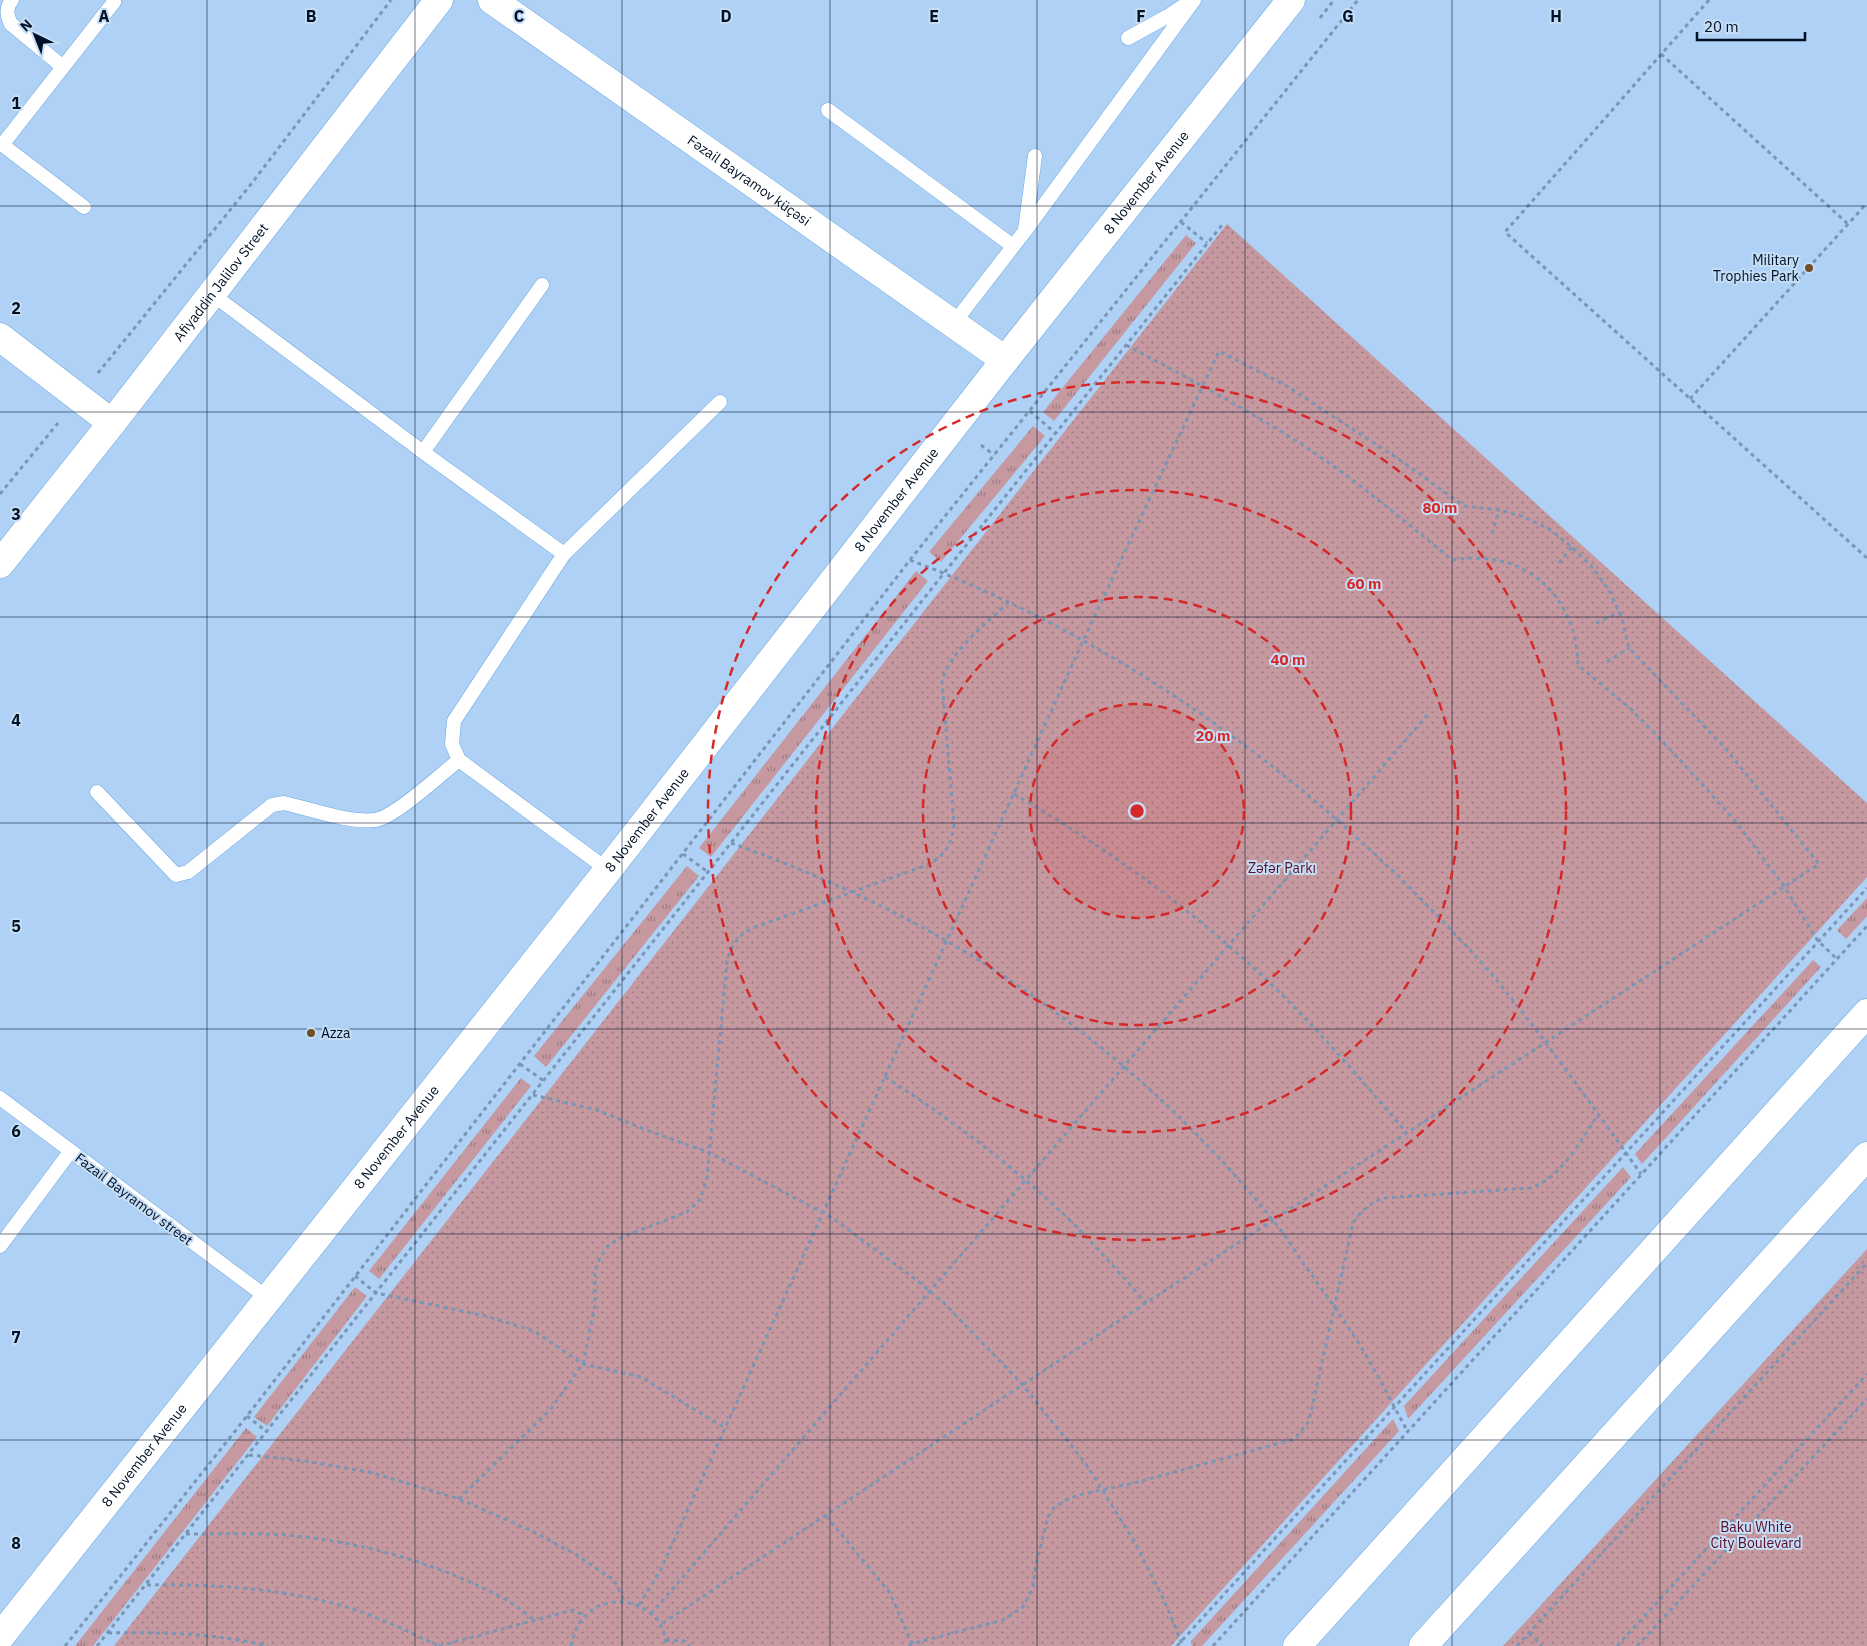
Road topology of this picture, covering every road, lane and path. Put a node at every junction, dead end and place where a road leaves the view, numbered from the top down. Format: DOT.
graph roads {
  1 [pos="12,0"];
  2 [pos="113,0"];
  3 [pos="391,0"];
  4 [pos="439,0"];
  5 [pos="492,0"];
  6 [pos="1193,0"];
  7 [pos="1291,0"];
  8 [pos="1358,0"];
  9 [pos="1708,0"];
  10 [pos="1128,38"];
  11 [pos="1661,54"];
  12 [pos="63,67"];
  13 [pos="828,110"];
  14 [pos="1,144"];
  15 [pos="1035,156"];
  16 [pos="1867,202"];
  17 [pos="84,207"];
  18 [pos="1181,222"];
  19 [pos="1222,224"];
  20 [pos="1848,224"];
  21 [pos="1025,231"];
  22 [pos="1207,243"];
  23 [pos="1013,246"];
  24 [pos="542,285"];
  25 [pos="212,294"];
  26 [pos="954,323"];
  27 [pos="0,337"];
  28 [pos="1126,345"];
  29 [pos="1005,360"];
  30 [pos="1203,386"];
  31 [pos="79,397"];
  32 [pos="1690,399"];
  33 [pos="720,402"];
  34 [pos="1030,411"];
  35 [pos="112,423"];
  36 [pos="1055,433"];
  37 [pos="423,452"];
  38 [pos="0,494"];
  39 [pos="1499,510"];
  40 [pos="1492,534"];
  41 [pos="1572,547"];
  42 [pos="564,554"];
  43 [pos="1867,558"];
  44 [pos="910,560"];
  45 [pos="1559,563"];
  46 [pos="0,564"];
  47 [pos="944,573"];
  48 [pos="1008,603"];
  49 [pos="1620,612"];
  50 [pos="1596,623"];
  51 [pos="1083,641"];
  52 [pos="1629,648"];
  53 [pos="1607,662"];
  54 [pos="1430,712"];
  55 [pos="460,760"];
  56 [pos="97,792"];
  57 [pos="1014,794"];
  58 [pos="1337,820"];
  59 [pos="731,843"];
  60 [pos="683,854"];
  61 [pos="608,870"];
  62 [pos="708,872"];
  63 [pos="1784,886"];
  64 [pos="1867,888"];
  65 [pos="852,892"];
  66 [pos="1867,926"];
  67 [pos="1818,941"];
  68 [pos="946,942"];
  69 [pos="1229,945"];
  70 [pos="1837,959"];
  71 [pos="1867,1013"];
  72 [pos="1545,1042"];
  73 [pos="520,1064"];
  74 [pos="1123,1067"];
  75 [pos="885,1077"];
  76 [pos="544,1080"];
  77 [pos="533,1094"];
  78 [pos="0,1098"];
  79 [pos="1598,1115"];
  80 [pos="1406,1132"];
  81 [pos="70,1152"];
  82 [pos="708,1152"];
  83 [pos="1626,1152"];
  84 [pos="1867,1156"];
  85 [pos="1642,1174"];
  86 [pos="1026,1180"];
  87 [pos="823,1212"];
  88 [pos="1272,1219"];
  89 [pos="0,1246"];
  90 [pos="1867,1263"];
  91 [pos="355,1276"];
  92 [pos="930,1291"];
  93 [pos="376,1293"];
  94 [pos="269,1300"];
  95 [pos="1146,1302"];
  96 [pos="1335,1308"];
  97 [pos="583,1364"];
  98 [pos="1867,1374"];
  99 [pos="1022,1384"];
  100 [pos="1867,1399"];
  101 [pos="1394,1408"];
  102 [pos="247,1416"];
  103 [pos="725,1428"];
  104 [pos="267,1432"];
  105 [pos="1408,1432"];
  106 [pos="248,1455"];
  107 [pos="1102,1489"];
  108 [pos="459,1499"];
  109 [pos="826,1516"];
  110 [pos="185,1534"];
  111 [pos="146,1585"];
  112 [pos="625,1602"];
  113 [pos="639,1606"];
  114 [pos="651,1614"];
  115 [pos="585,1616"];
  116 [pos="534,1620"];
  117 [pos="660,1625"];
  118 [pos="107,1633"];
  119 [pos="1529,1633"];
  120 [pos="0,1637"];
  121 [pos="666,1640"];
  122 [pos="1181,1641"];
  123 [pos="911,1645"];
  124 [pos="65,1646"];
  125 [pos="97,1646"];
  126 [pos="268,1646"];
  127 [pos="439,1646"];
  128 [pos="571,1646"];
  129 [pos="666,1646"];
  130 [pos="690,1646"];
  131 [pos="1177,1646"];
  132 [pos="1183,1646"];
  133 [pos="1213,1646"];
  134 [pos="1296,1646"];
  135 [pos="1423,1646"];
  136 [pos="1517,1646"];
  137 [pos="1542,1646"];
  138 [pos="1617,1646"];
  139 [pos="1637,1646"];
  1 -- 12 [label="lane"];
  2 -- 12 [label="lane"];
  3 -- 31 [label="path"];
  4 -- 25 [label="main road, Afiyaddin Jalilov Street"];
  5 -- 26 [label="main road, Fəzail Bayramov küçəsi"];
  6 -- 10 [label="lane"];
  6 -- 21 [label="lane"];
  7 -- 29 [label="main road, 8 November Avenue"];
  8 -- 18 [label="path"];
  9 -- 11 [label="path"];
  11 -- 20 [label="path"];
  11 -- 32 [label="path"];
  12 -- 14 [label="lane"];
  13 -- 23 [label="lane"];
  14 -- 17 [label="lane"];
  15 -- 21 [label="lane"];
  16 -- 20 [label="path"];
  18 -- 22 [label="path"];
  18 -- 34 [label="path"];
  19 -- 22 [label="path"];
  20 -- 32 [label="path"];
  21 -- 23 [label="lane"];
  22 -- 28 [label="path"];
  23 -- 26 [label="lane"];
  24 -- 37 [label="lane"];
  25 -- 35 [label="main road, Afiyaddin Jalilov Street"];
  25 -- 37 [label="lane"];
  26 -- 29 [label="main road, Fəzail Bayramov küçəsi"];
  27 -- 31 [label="main road"];
  28 -- 30 [label="path"];
  28 -- 36 [label="path"];
  29 -- 61 [label="main road, 8 November Avenue"];
  30 -- 39 [label="path"];
  30 -- 51 [label="path"];
  30 -- 63 [label="path"];
  31 -- 35 [label="main road"];
  31 -- 38 [label="path"];
  32 -- 43 [label="path"];
  33 -- 42 [label="lane"];
  34 -- 36 [label="path"];
  34 -- 44 [label="path"];
  35 -- 46 [label="main road, Afiyaddin Jalilov Street"];
  36 -- 47 [label="path"];
  37 -- 42 [label="lane"];
  39 -- 40 [label="path"];
  39 -- 41 [label="path"];
  41 -- 45 [label="path"];
  41 -- 49 [label="path"];
  42 -- 55 [label="lane"];
  44 -- 47 [label="path"];
  44 -- 60 [label="path"];
  47 -- 48 [label="path"];
  47 -- 59 [label="path"];
  48 -- 51 [label="path"];
  48 -- 65 [label="path"];
  49 -- 50 [label="path"];
  49 -- 52 [label="path"];
  51 -- 57 [label="path"];
  51 -- 58 [label="path"];
  52 -- 53 [label="path"];
  52 -- 63 [label="path"];
  54 -- 58 [label="path"];
  55 -- 56 [label="lane"];
  55 -- 61 [label="lane"];
  57 -- 68 [label="path"];
  57 -- 69 [label="path"];
  58 -- 69 [label="path"];
  58 -- 72 [label="path"];
  59 -- 62 [label="path"];
  59 -- 65 [label="path"];
  60 -- 62 [label="path"];
  60 -- 73 [label="path"];
  61 -- 94 [label="main road, 8 November Avenue"];
  62 -- 76 [label="path"];
  63 -- 67 [label="path"];
  63 -- 72 [label="path"];
  64 -- 67 [label="path"];
  65 -- 68 [label="path"];
  65 -- 82 [label="path"];
  66 -- 70 [label="path"];
  67 -- 70 [label="path"];
  67 -- 83 [label="path"];
  68 -- 74 [label="path"];
  68 -- 75 [label="path"];
  69 -- 74 [label="path"];
  69 -- 80 [label="path"];
  70 -- 85 [label="path"];
  71 -- 134 [label="main road"];
  72 -- 79 [label="path"];
  72 -- 80 [label="path"];
  73 -- 76 [label="path"];
  73 -- 91 [label="path"];
  74 -- 86 [label="path"];
  74 -- 88 [label="path"];
  75 -- 86 [label="path"];
  75 -- 87 [label="path"];
  76 -- 77 [label="path"];
  77 -- 82 [label="path"];
  77 -- 93 [label="path"];
  78 -- 81 [label="lane, Fazail Bayramov street"];
  79 -- 83 [label="path"];
  79 -- 96 [label="path"];
  80 -- 88 [label="path"];
  81 -- 89 [label="lane"];
  81 -- 94 [label="lane, Fazail Bayramov street"];
  82 -- 87 [label="path"];
  82 -- 97 [label="path"];
  83 -- 85 [label="path"];
  83 -- 101 [label="path"];
  84 -- 135 [label="main road"];
  85 -- 105 [label="path"];
  86 -- 92 [label="path"];
  86 -- 95 [label="path"];
  87 -- 92 [label="path"];
  87 -- 103 [label="path"];
  88 -- 95 [label="path"];
  88 -- 96 [label="path"];
  90 -- 119 [label="path"];
  91 -- 93 [label="path"];
  91 -- 102 [label="path"];
  92 -- 99 [label="path"];
  92 -- 114 [label="path"];
  93 -- 97 [label="path"];
  93 -- 104 [label="path"];
  94 -- 120 [label="main road, 8 November Avenue"];
  95 -- 99 [label="path"];
  96 -- 101 [label="path"];
  96 -- 107 [label="path"];
  97 -- 103 [label="path"];
  97 -- 108 [label="path"];
  98 -- 138 [label="path"];
  99 -- 107 [label="path"];
  99 -- 109 [label="path"];
  100 -- 139 [label="path"];
  101 -- 105 [label="path"];
  101 -- 122 [label="path"];
  102 -- 104 [label="path"];
  102 -- 124 [label="path"];
  103 -- 113 [label="path"];
  104 -- 106 [label="path"];
  105 -- 133 [label="path"];
  106 -- 108 [label="path"];
  106 -- 110 [label="path"];
  107 -- 122 [label="path"];
  107 -- 123 [label="path"];
  108 -- 112 [label="path"];
  109 -- 117 [label="path"];
  109 -- 123 [label="path"];
  110 -- 111 [label="path"];
  110 -- 116 [label="path"];
  111 -- 118 [label="path"];
  111 -- 127 [label="path"];
  112 -- 113 [label="path"];
  112 -- 115 [label="path"];
  113 -- 114 [label="path"];
  114 -- 117 [label="path"];
  115 -- 116 [label="path"];
  115 -- 128 [label="path"];
  116 -- 127 [label="path"];
  117 -- 121 [label="path"];
  118 -- 125 [label="path"];
  118 -- 126 [label="path"];
  119 -- 136 [label="path"];
  119 -- 137 [label="path"];
  121 -- 129 [label="path"];
  121 -- 130 [label="path"];
  122 -- 131 [label="path"];
  122 -- 132 [label="path"];
}
